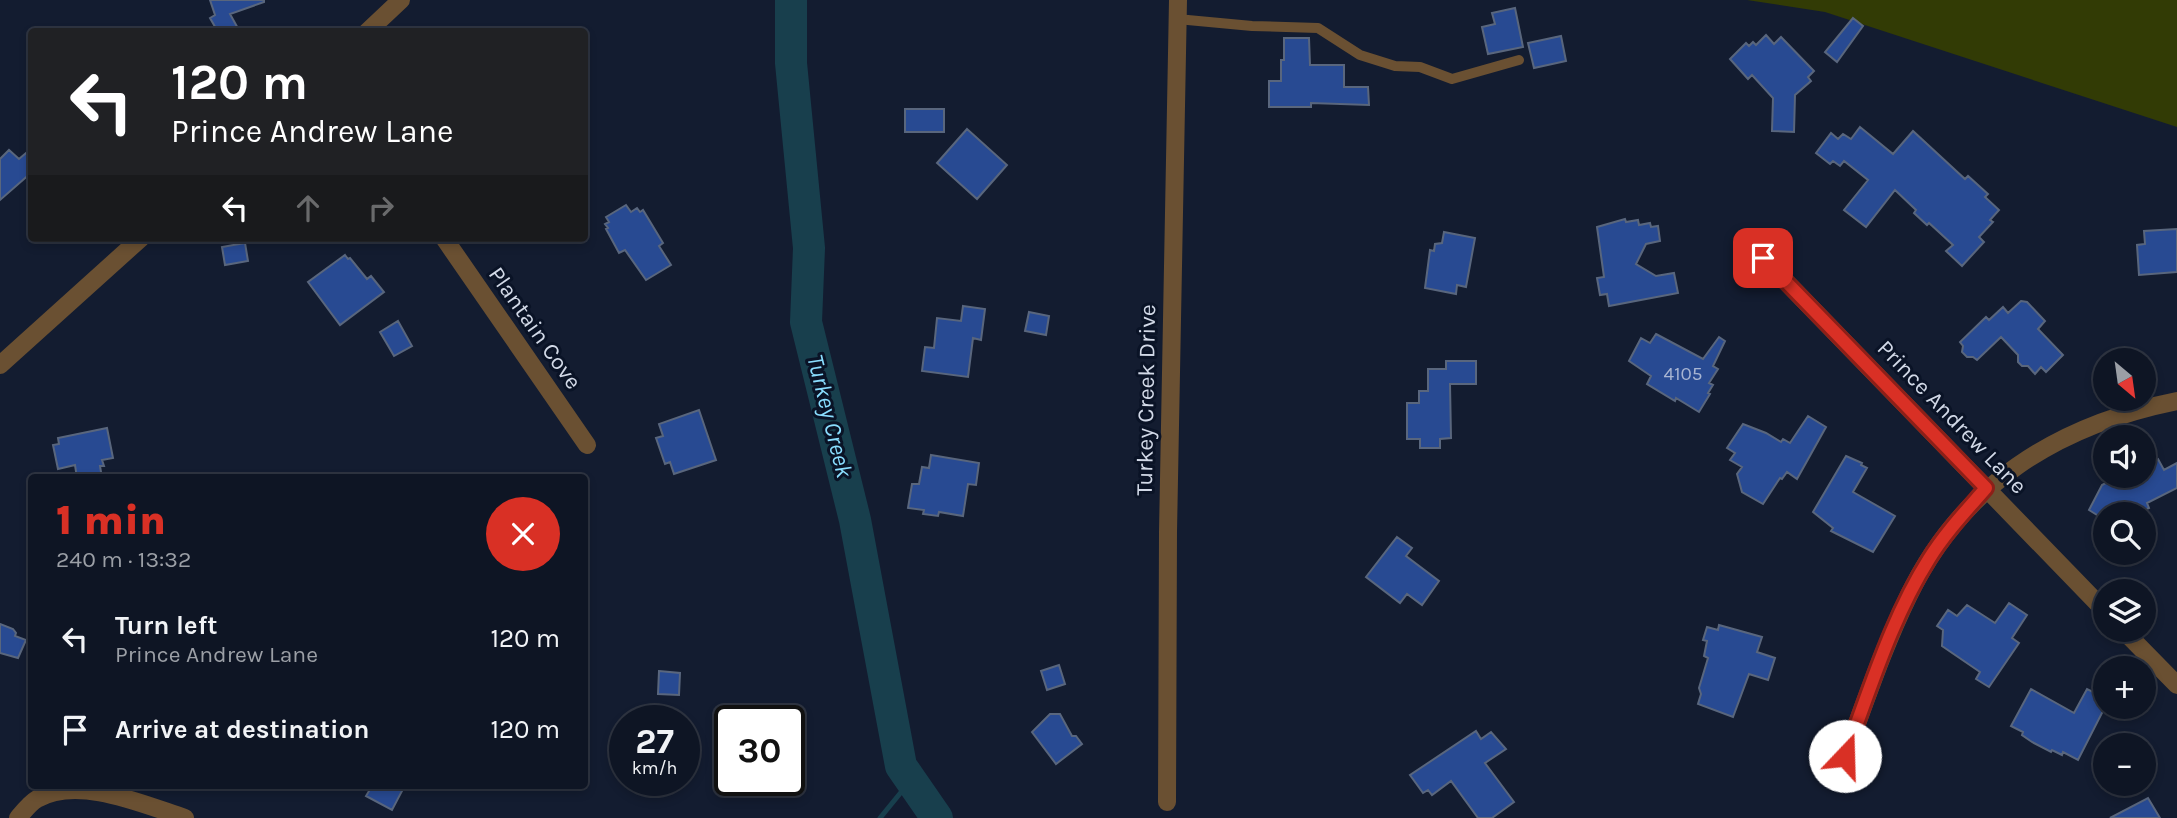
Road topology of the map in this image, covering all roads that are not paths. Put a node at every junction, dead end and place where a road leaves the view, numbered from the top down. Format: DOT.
graph roads {
  1 [pos="401,0"];
  2 [pos="1178,0"];
  3 [pos="1177,19"];
  4 [pos="371,28"];
  5 [pos="1519,60"];
  6 [pos="137,242"];
  7 [pos="447,242"];
  8 [pos="1763,258"];
  9 [pos="0,365"];
  10 [pos="2177,401"];
  11 [pos="587,445"];
  12 [pos="1986,488"];
  13 [pos="2093,599"];
  14 [pos="2135,642"];
  15 [pos="2177,685"];
  16 [pos="1845,756"];
  17 [pos="1167,802"];
  18 [pos="148,812"];
  19 [pos="18,818"];
  20 [pos="185,818"];
  1 -- 4 [label="street"];
  2 -- 3 [label="street, Turkey Creek Drive"];
  3 -- 5 [label="lane"];
  3 -- 17 [label="street, Turkey Creek Drive"];
  6 -- 9 [label="street"];
  7 -- 11 [label="street, Plantain Cove"];
  8 -- 12 [label="street, Prince Andrew Lane"];
  10 -- 12 [label="street"];
  12 -- 13 [label="street, Prince Andrew Lane"];
  12 -- 16 [label="street"];
  14 -- 15 [label="street"];
  18 -- 19 [label="street"];
  18 -- 20 [label="street"];
}
